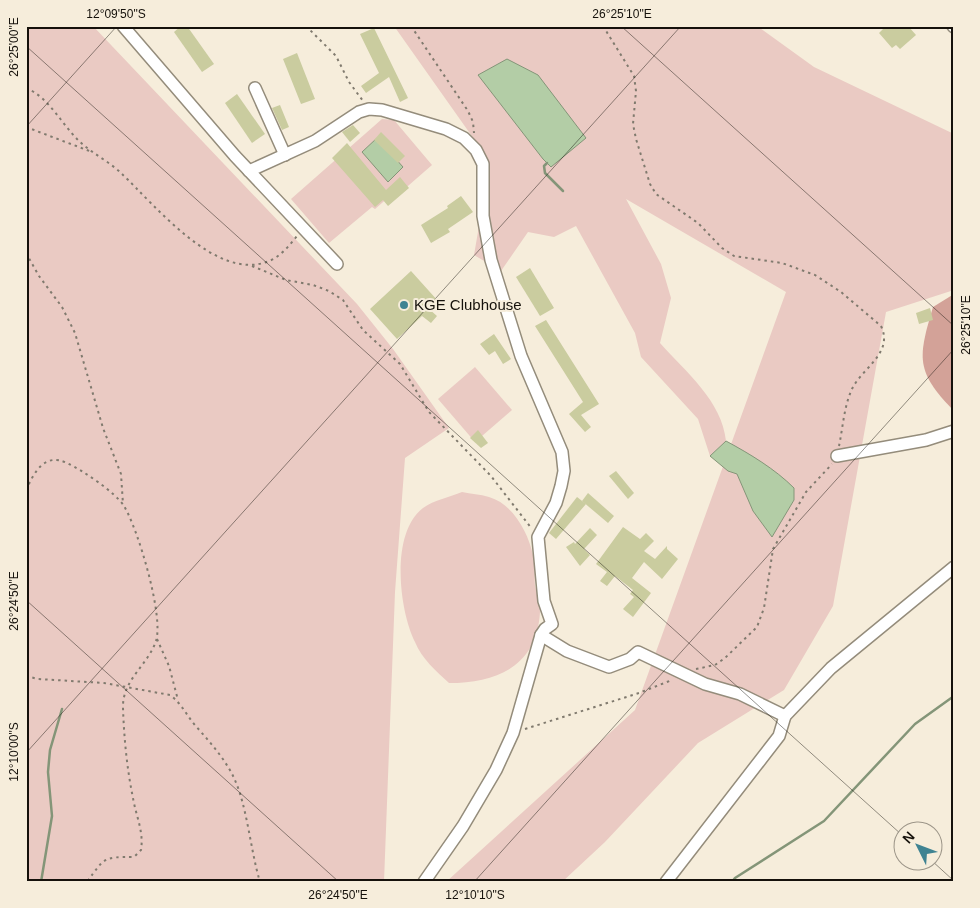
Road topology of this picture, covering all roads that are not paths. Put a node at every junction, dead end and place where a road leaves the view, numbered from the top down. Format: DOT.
graph roads {
  1 [pos="124,26"];
  2 [pos="255,88"];
  3 [pos="285,155"];
  4 [pos="249,171"];
  5 [pos="337,264"];
  6 [pos="954,431"];
  7 [pos="837,456"];
  8 [pos="954,567"];
  9 [pos="541,635"];
  10 [pos="785,716"];
  11 [pos="424,882"];
  12 [pos="666,882"];
  1 -- 4 [label="street"];
  2 -- 3 [label="street"];
  3 -- 4 [label="street"];
  3 -- 9 [label="street"];
  4 -- 5 [label="street"];
  6 -- 7 [label="street"];
  8 -- 10 [label="street"];
  9 -- 10 [label="street"];
  9 -- 11 [label="street"];
  10 -- 12 [label="street"];
}
